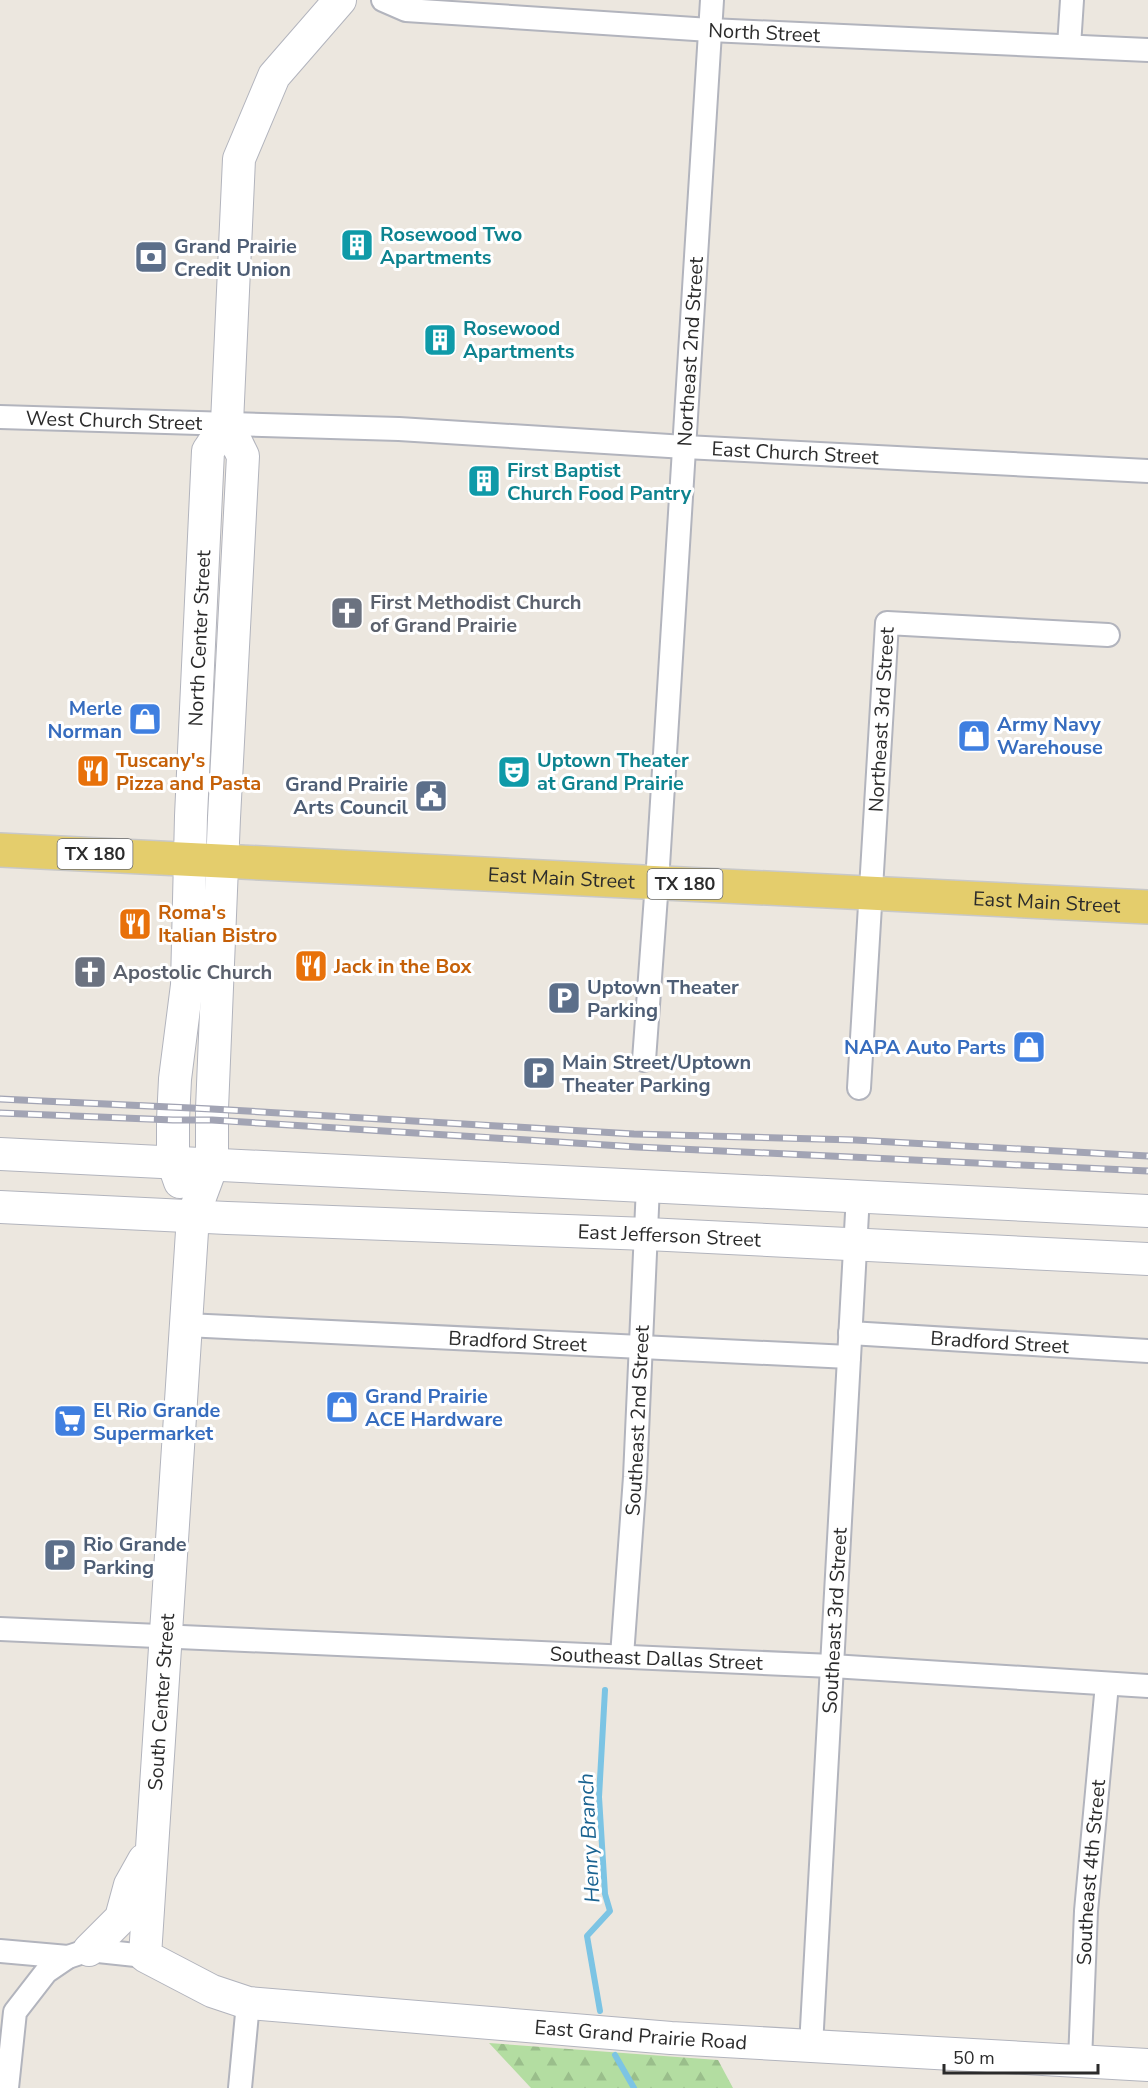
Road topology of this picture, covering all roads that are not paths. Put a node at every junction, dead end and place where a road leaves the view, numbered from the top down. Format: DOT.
graph roads {
  1 [pos="340,0"];
  2 [pos="383,0"];
  3 [pos="712,0"];
  4 [pos="1072,0"];
  5 [pos="710,30"];
  6 [pos="1069,46"];
  7 [pos="1148,50"];
  8 [pos="0,417"];
  9 [pos="227,423"];
  10 [pos="685,447"];
  11 [pos="1148,471"];
  12 [pos="1108,635"];
  13 [pos="0,850"];
  14 [pos="190,859"];
  15 [pos="223,860"];
  16 [pos="657,882"];
  17 [pos="870,893"];
  18 [pos="1148,908"];
  19 [pos="644,1060"];
  20 [pos="859,1088"];
  21 [pos="0,1154"];
  22 [pos="173,1162"];
  23 [pos="212,1165"];
  24 [pos="648,1186"];
  25 [pos="858,1195"];
  26 [pos="997,1203"];
  27 [pos="0,1207"];
  28 [pos="1148,1211"];
  29 [pos="193,1216"];
  30 [pos="647,1234"];
  31 [pos="855,1245"];
  32 [pos="994,1252"];
  33 [pos="1148,1259"];
  34 [pos="186,1324"];
  35 [pos="850,1333"];
  36 [pos="641,1348"];
  37 [pos="1148,1351"];
  38 [pos="849,1357"];
  39 [pos="0,1629"];
  40 [pos="165,1637"];
  41 [pos="621,1656"];
  42 [pos="832,1666"];
  43 [pos="1107,1684"];
  44 [pos="1148,1686"];
  45 [pos="152,1846"];
  46 [pos="0,1951"];
  47 [pos="78,1953"];
  48 [pos="145,1956"];
  49 [pos="249,2003"];
  50 [pos="811,2046"];
  51 [pos="1080,2061"];
  52 [pos="1148,2066"];
  53 [pos="7,2088"];
  54 [pos="240,2088"];
  1 -- 9 [label="street, North Center Street"];
  2 -- 5 [label="street, North Street"];
  3 -- 5 [label="street, Northeast 2nd Street"];
  4 -- 6 [label="street"];
  5 -- 6 [label="street, North Street"];
  5 -- 10 [label="street, Northeast 2nd Street"];
  6 -- 7 [label="street, North Street"];
  8 -- 9 [label="street, West Church Street"];
  9 -- 10 [label="street, East Church Street"];
  9 -- 14 [label="street, North Center Street"];
  9 -- 15 [label="street, North Center Street"];
  10 -- 11 [label="street, East Church Street"];
  10 -- 16 [label="street, Northeast 2nd Street"];
  12 -- 17 [label="street, Northeast 3rd Street"];
  13 -- 14 [label="main road, TX 180"];
  14 -- 15 [label="main road, East Main Street / TX 180"];
  14 -- 22 [label="street, South Center Street"];
  15 -- 16 [label="main road, East Main Street / TX 180"];
  15 -- 23 [label="street, South Center Street"];
  16 -- 17 [label="main road, East Main Street / TX 180"];
  16 -- 19 [label="street"];
  17 -- 18 [label="main road, East Main Street / TX 180"];
  17 -- 20 [label="street"];
  21 -- 22 [label="street"];
  22 -- 23 [label="street"];
  22 -- 29 [label="street, South Center Street"];
  23 -- 24 [label="street"];
  23 -- 29 [label="street, South Center Street"];
  24 -- 25 [label="street"];
  24 -- 30 [label="street, Southeast 2nd Street"];
  25 -- 26 [label="street"];
  25 -- 31 [label="street, Southeast 3rd Street"];
  26 -- 28 [label="street"];
  26 -- 32 [label="street"];
  27 -- 29 [label="street, East Jefferson Street"];
  29 -- 30 [label="street, East Jefferson Street"];
  29 -- 34 [label="street, South Center Street"];
  30 -- 31 [label="street, East Jefferson Street"];
  30 -- 36 [label="street, Southeast 2nd Street"];
  31 -- 32 [label="street, East Jefferson Street"];
  31 -- 35 [label="street, Southeast 3rd Street"];
  32 -- 33 [label="street, East Jefferson Street"];
  34 -- 36 [label="street, Bradford Street"];
  34 -- 40 [label="street, South Center Street"];
  35 -- 37 [label="street, Bradford Street"];
  35 -- 38 [label="street, Southeast 3rd Street"];
  36 -- 38 [label="street, Bradford Street"];
  36 -- 41 [label="street, Southeast 2nd Street"];
  38 -- 42 [label="street, Southeast 3rd Street"];
  39 -- 40 [label="street, Southeast Dallas Street"];
  40 -- 41 [label="street, Southeast Dallas Street"];
  40 -- 45 [label="street, South Center Street"];
  41 -- 42 [label="street, Southeast Dallas Street"];
  42 -- 43 [label="street, Southeast Dallas Street"];
  42 -- 50 [label="street, Southeast 3rd Street"];
  43 -- 44 [label="street, Southeast Dallas Street"];
  43 -- 51 [label="street, Southeast 4th Street"];
  45 -- 47 [label="street"];
  45 -- 48 [label="street, South Center Street"];
  46 -- 47 [label="street"];
  47 -- 48 [label="street"];
  47 -- 53 [label="street"];
  48 -- 49 [label="street, East Grand Prairie Road"];
  49 -- 50 [label="street, East Grand Prairie Road"];
  49 -- 54 [label="street"];
  50 -- 51 [label="street, East Grand Prairie Road"];
  51 -- 52 [label="street, East Grand Prairie Road"];
}
